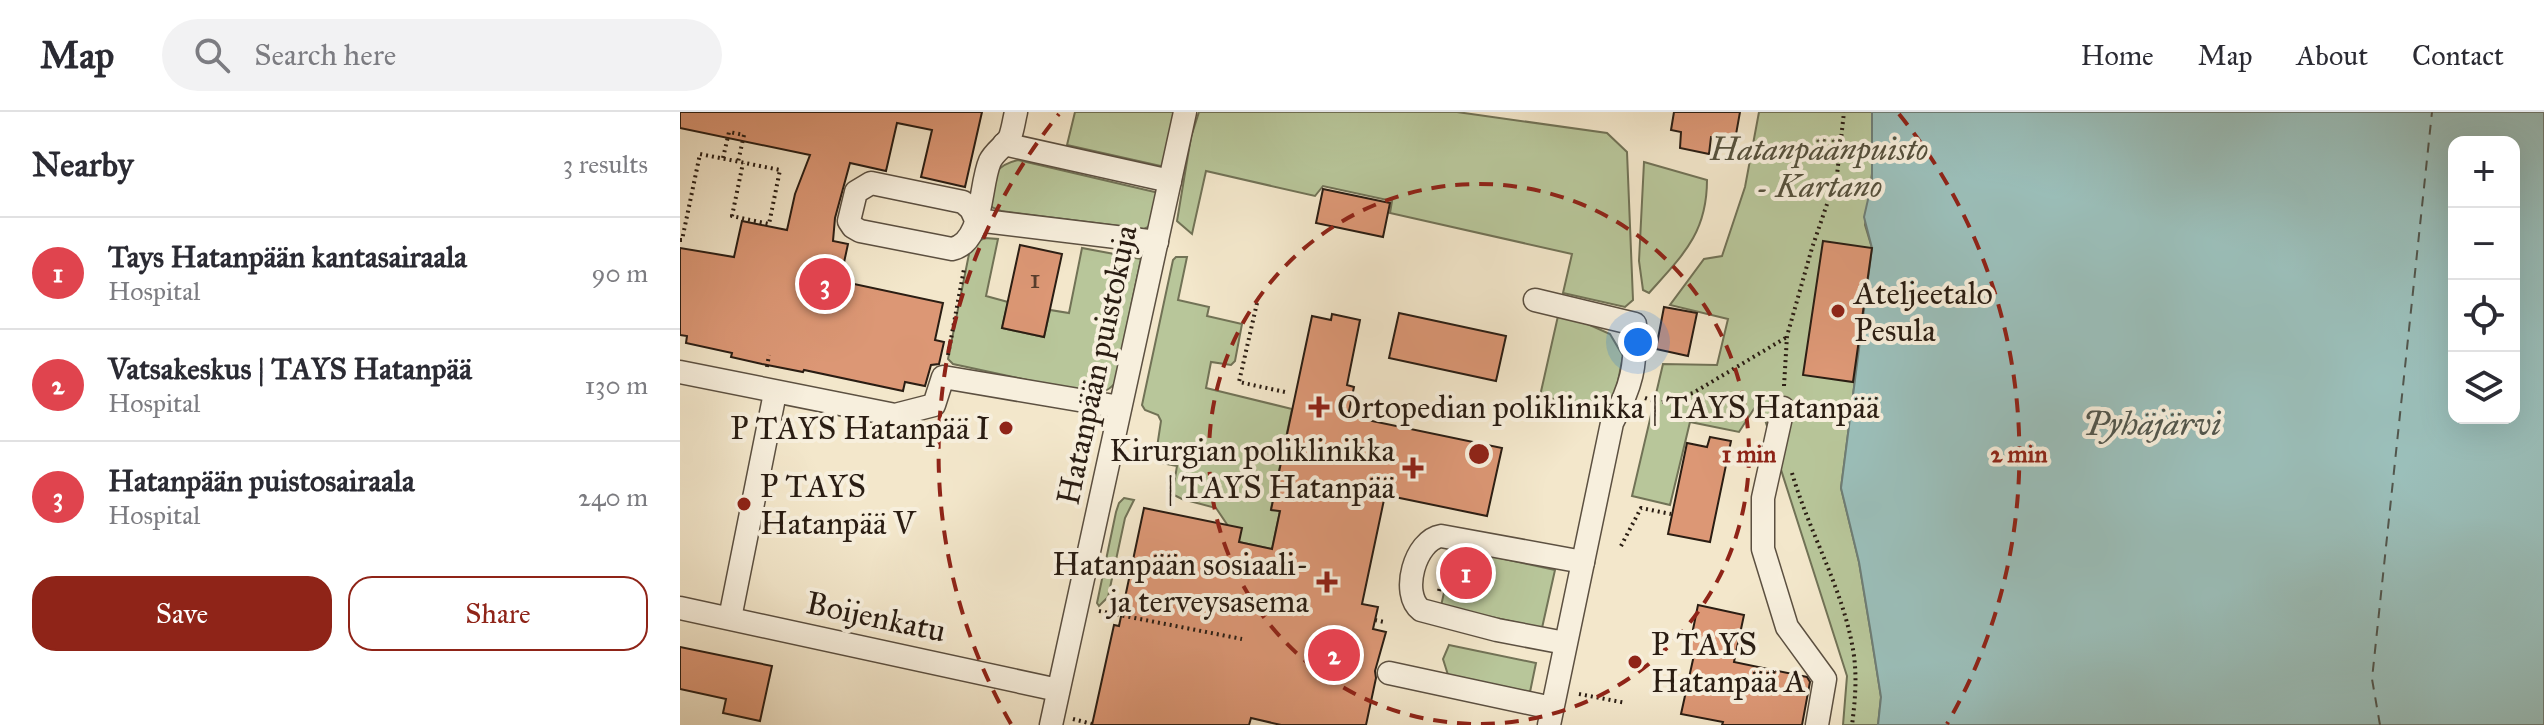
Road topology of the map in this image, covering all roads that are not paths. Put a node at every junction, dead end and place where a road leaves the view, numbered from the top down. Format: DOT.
graph roads {
  1 [pos="1016,112"];
  2 [pos="1185,112"];
  3 [pos="1004,144"];
  4 [pos="1170,181"];
  5 [pos="973,229"];
  6 [pos="1157,242"];
  7 [pos="1535,300"];
  8 [pos="680,372"];
  9 [pos="775,393"];
  10 [pos="1120,407"];
  11 [pos="1783,408"];
  12 [pos="1583,562"];
  13 [pos="680,608"];
  14 [pos="730,618"];
  15 [pos="1565,643"];
  16 [pos="1389,673"];
  17 [pos="1058,690"];
  18 [pos="1552,708"];
  19 [pos="1060,722"];
  20 [pos="1817,725"];
  1 -- 3 [label="street"];
  2 -- 4 [label="street, Hatanpään puistokuja"];
  3 -- 4 [label="street"];
  3 -- 5 [label="street"];
  4 -- 6 [label="street, Hatanpään puistokuja"];
  5 -- 5 [label="street"];
  5 -- 6 [label="street"];
  6 -- 10 [label="street, Hatanpään puistokuja"];
  7 -- 12 [label="street"];
  8 -- 9 [label="street"];
  9 -- 10 [label="street"];
  9 -- 14 [label="street"];
  10 -- 17 [label="street, Hatanpään puistokuja"];
  11 -- 20 [label="street"];
  12 -- 15 [label="street"];
  12 -- 15 [label="street"];
  13 -- 14 [label="street, Boijenkatu"];
  14 -- 17 [label="street, Boijenkatu"];
  15 -- 18 [label="street"];
  16 -- 18 [label="street"];
  17 -- 19 [label="street, Hatanpään puistokuja"];
}
